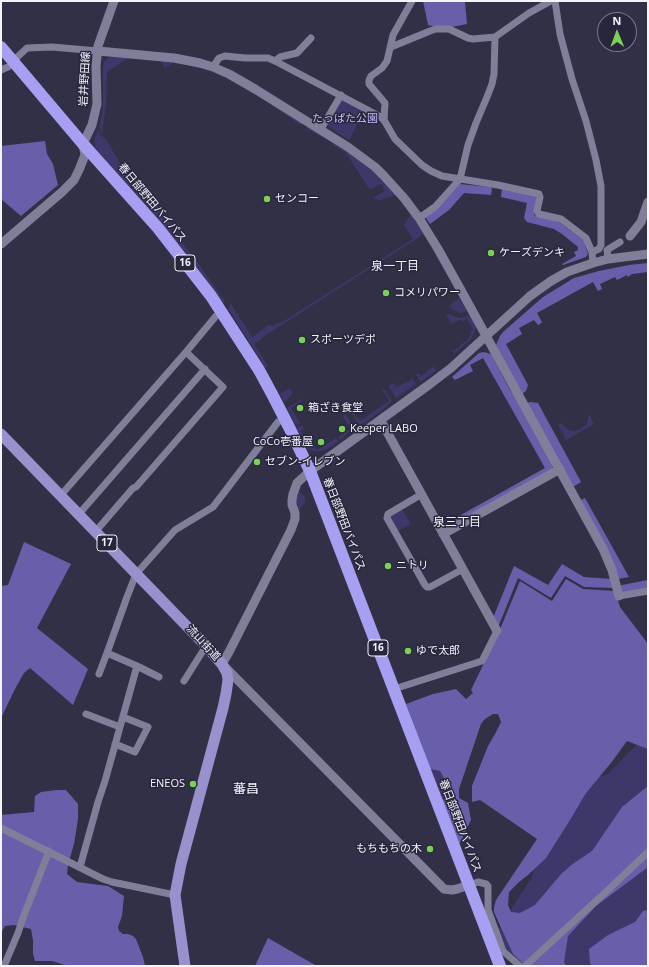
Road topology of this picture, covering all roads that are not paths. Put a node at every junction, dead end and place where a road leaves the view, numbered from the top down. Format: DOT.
graph roads {
  1 [pos="114,1"];
  2 [pos="412,1"];
  3 [pos="551,1"];
  4 [pos="555,1"];
  5 [pos="311,38"];
  6 [pos="495,38"];
  7 [pos="1,47"];
  8 [pos="391,47"];
  9 [pos="98,52"];
  10 [pos="275,61"];
  11 [pos="6,64"];
  12 [pos="213,67"];
  13 [pos="341,95"];
  14 [pos="384,120"];
  15 [pos="320,130"];
  16 [pos="84,149"];
  17 [pos="460,179"];
  18 [pos="648,202"];
  19 [pos="419,218"];
  20 [pos="630,236"];
  21 [pos="620,242"];
  22 [pos="1,244"];
  23 [pos="592,252"];
  24 [pos="648,254"];
  25 [pos="608,259"];
  26 [pos="593,262"];
  27 [pos="216,316"];
  28 [pos="486,335"];
  29 [pos="186,352"];
  30 [pos="205,369"];
  31 [pos="381,421"];
  32 [pos="278,422"];
  33 [pos="1,434"];
  34 [pos="560,469"];
  35 [pos="307,474"];
  36 [pos="422,494"];
  37 [pos="61,495"];
  38 [pos="79,514"];
  39 [pos="96,531"];
  40 [pos="443,534"];
  41 [pos="463,569"];
  42 [pos="136,574"];
  43 [pos="648,591"];
  44 [pos="619,596"];
  45 [pos="497,631"];
  46 [pos="206,646"];
  47 [pos="107,653"];
  48 [pos="222,664"];
  49 [pos="137,666"];
  50 [pos="99,674"];
  51 [pos="159,677"];
  52 [pos="184,681"];
  53 [pos="394,689"];
  54 [pos="86,714"];
  55 [pos="123,717"];
  56 [pos="120,728"];
  57 [pos="115,744"];
  58 [pos="1,828"];
  59 [pos="49,851"];
  60 [pos="648,852"];
  61 [pos="80,867"];
  62 [pos="465,886"];
  63 [pos="175,895"];
  64 [pos="4,966"];
  65 [pos="185,966"];
  66 [pos="491,966"];
  67 [pos="500,966"];
  68 [pos="520,966"];
  69 [pos="525,966"];
  1 -- 9 [label="street, 岩井野田線"];
  2 -- 8 [label="street"];
  3 -- 6 [label="street"];
  4 -- 23 [label="street"];
  5 -- 10 [label="street"];
  6 -- 8 [label="street"];
  6 -- 17 [label="street"];
  7 -- 11 [label="highway, 春日部野田バイパス / 16"];
  8 -- 14 [label="street"];
  9 -- 11 [label="street"];
  9 -- 12 [label="street"];
  9 -- 16 [label="street, 岩井野田線"];
  10 -- 12 [label="street"];
  10 -- 13 [label="street"];
  11 -- 16 [label="highway, 春日部野田バイパス / 16"];
  12 -- 15 [label="street"];
  13 -- 14 [label="street"];
  13 -- 15 [label="street"];
  14 -- 17 [label="street"];
  15 -- 19 [label="street"];
  16 -- 22 [label="street, 岩井野田線"];
  16 -- 27 [label="highway, 春日部野田バイパス / 16"];
  16 -- 35 [label="highway, 春日部野田バイパス / 16"];
  17 -- 19 [label="street"];
  17 -- 23 [label="street"];
  18 -- 20 [label="street"];
  19 -- 28 [label="street"];
  21 -- 25 [label="street"];
  23 -- 26 [label="street"];
  24 -- 25 [label="street"];
  25 -- 26 [label="street"];
  26 -- 28 [label="street"];
  27 -- 29 [label="street"];
  27 -- 32 [label="highway, 春日部野田バイパス / 16"];
  28 -- 31 [label="street"];
  28 -- 34 [label="street"];
  29 -- 30 [label="street"];
  29 -- 37 [label="street"];
  30 -- 38 [label="street"];
  30 -- 39 [label="street"];
  31 -- 35 [label="street"];
  31 -- 36 [label="street"];
  32 -- 35 [label="highway, 春日部野田バイパス / 16"];
  32 -- 42 [label="street"];
  33 -- 37 [label="main road, 流山街道 / 17"];
  34 -- 40 [label="street"];
  34 -- 44 [label="street"];
  35 -- 48 [label="street"];
  35 -- 53 [label="highway, 春日部野田バイパス / 16"];
  35 -- 62 [label="highway, 春日部野田バイパス / 16"];
  36 -- 40 [label="street"];
  36 -- 41 [label="street"];
  37 -- 38 [label="main road, 流山街道 / 17"];
  38 -- 39 [label="main road, 流山街道 / 17"];
  39 -- 42 [label="main road, 流山街道 / 17"];
  40 -- 41 [label="street"];
  41 -- 45 [label="street"];
  42 -- 46 [label="main road, 流山街道 / 17"];
  42 -- 47 [label="street"];
  43 -- 44 [label="street"];
  45 -- 53 [label="street"];
  46 -- 48 [label="main road, 流山街道 / 17"];
  46 -- 52 [label="street"];
  47 -- 49 [label="street"];
  47 -- 50 [label="street"];
  48 -- 62 [label="street"];
  48 -- 63 [label="main road, 流山街道 / 17"];
  49 -- 51 [label="street"];
  49 -- 55 [label="street"];
  53 -- 62 [label="highway, 春日部野田バイパス / 16"];
  54 -- 56 [label="street"];
  55 -- 56 [label="street"];
  55 -- 57 [label="street"];
  56 -- 57 [label="street"];
  57 -- 61 [label="street"];
  58 -- 59 [label="street"];
  59 -- 61 [label="street"];
  59 -- 64 [label="street"];
  60 -- 69 [label="street"];
  61 -- 63 [label="street"];
  62 -- 66 [label="highway, 春日部野田バイパス / 16"];
  62 -- 67 [label="highway, 春日部野田バイパス / 16"];
  62 -- 68 [label="street"];
  63 -- 65 [label="main road, 流山街道 / 17"];
}
